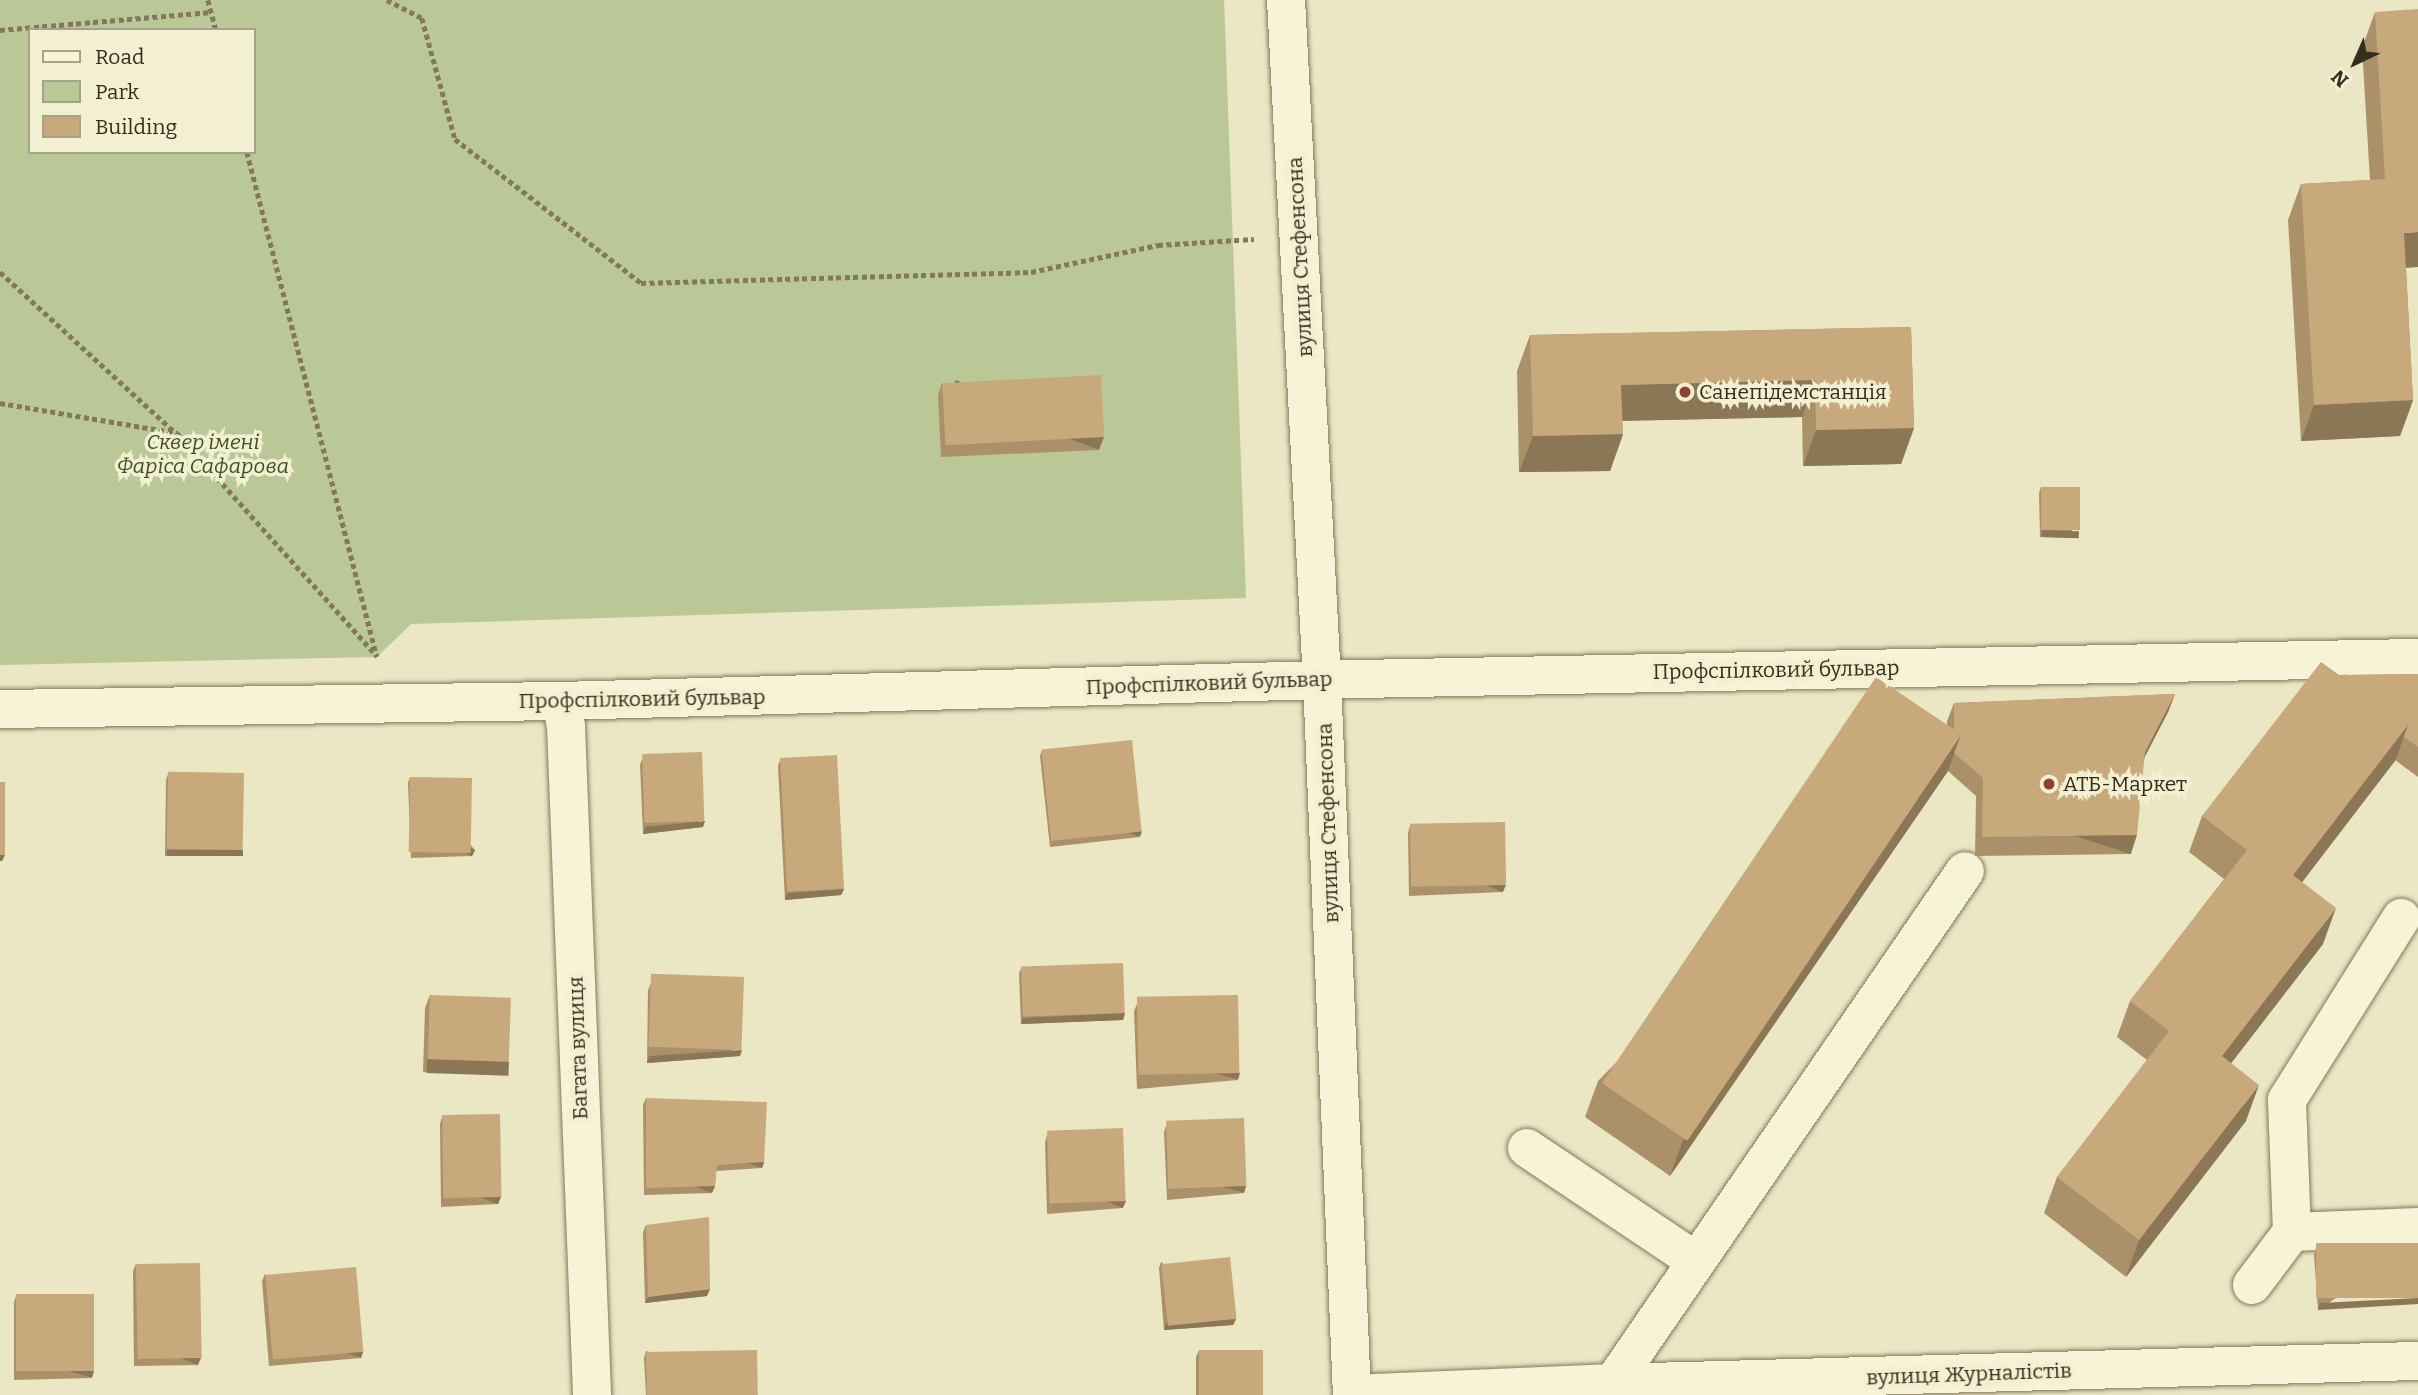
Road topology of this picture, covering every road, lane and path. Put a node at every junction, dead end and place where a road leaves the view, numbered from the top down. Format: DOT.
graph roads {
  1 [pos="208,0"];
  2 [pos="387,0"];
  3 [pos="1286,0"];
  4 [pos="211,12"];
  5 [pos="215,28"];
  6 [pos="0,30"];
  7 [pos="248,154"];
  8 [pos="1298,233"];
  9 [pos="0,272"];
  10 [pos="0,404"];
  11 [pos="177,433"];
  12 [pos="2418,658"];
  13 [pos="1322,680"];
  14 [pos="561,701"];
  15 [pos="0,709"];
  16 [pos="1965,872"];
  17 [pos="2401,918"];
  18 [pos="1527,1148"];
  19 [pos="2418,1227"];
  20 [pos="2292,1232"];
  21 [pos="1696,1261"];
  22 [pos="2252,1285"];
  23 [pos="2418,1361"];
  24 [pos="1613,1383"];
  25 [pos="592,1395"];
  26 [pos="1352,1395"];
  1 -- 4 [label="path"];
  2 -- 8 [label="path"];
  3 -- 8 [label="street, вулиця Стефенсона"];
  4 -- 5 [label="path"];
  4 -- 6 [label="path"];
  7 -- 11 [label="path"];
  8 -- 13 [label="street, вулиця Стефенсона"];
  9 -- 11 [label="path"];
  10 -- 11 [label="path"];
  12 -- 13 [label="street, Профспілковий бульвар"];
  13 -- 14 [label="street, Профспілковий бульвар"];
  13 -- 26 [label="street, вулиця Стефенсона"];
  14 -- 15 [label="street, Профспілковий бульвар"];
  14 -- 25 [label="street, Багата вулиця"];
  16 -- 21 [label="street"];
  17 -- 20 [label="street"];
  18 -- 21 [label="street"];
  19 -- 20 [label="street"];
  20 -- 22 [label="street"];
  21 -- 24 [label="street"];
  23 -- 24 [label="street, вулиця Журналістів"];
  24 -- 26 [label="street, вулиця Журналістів"];
}
